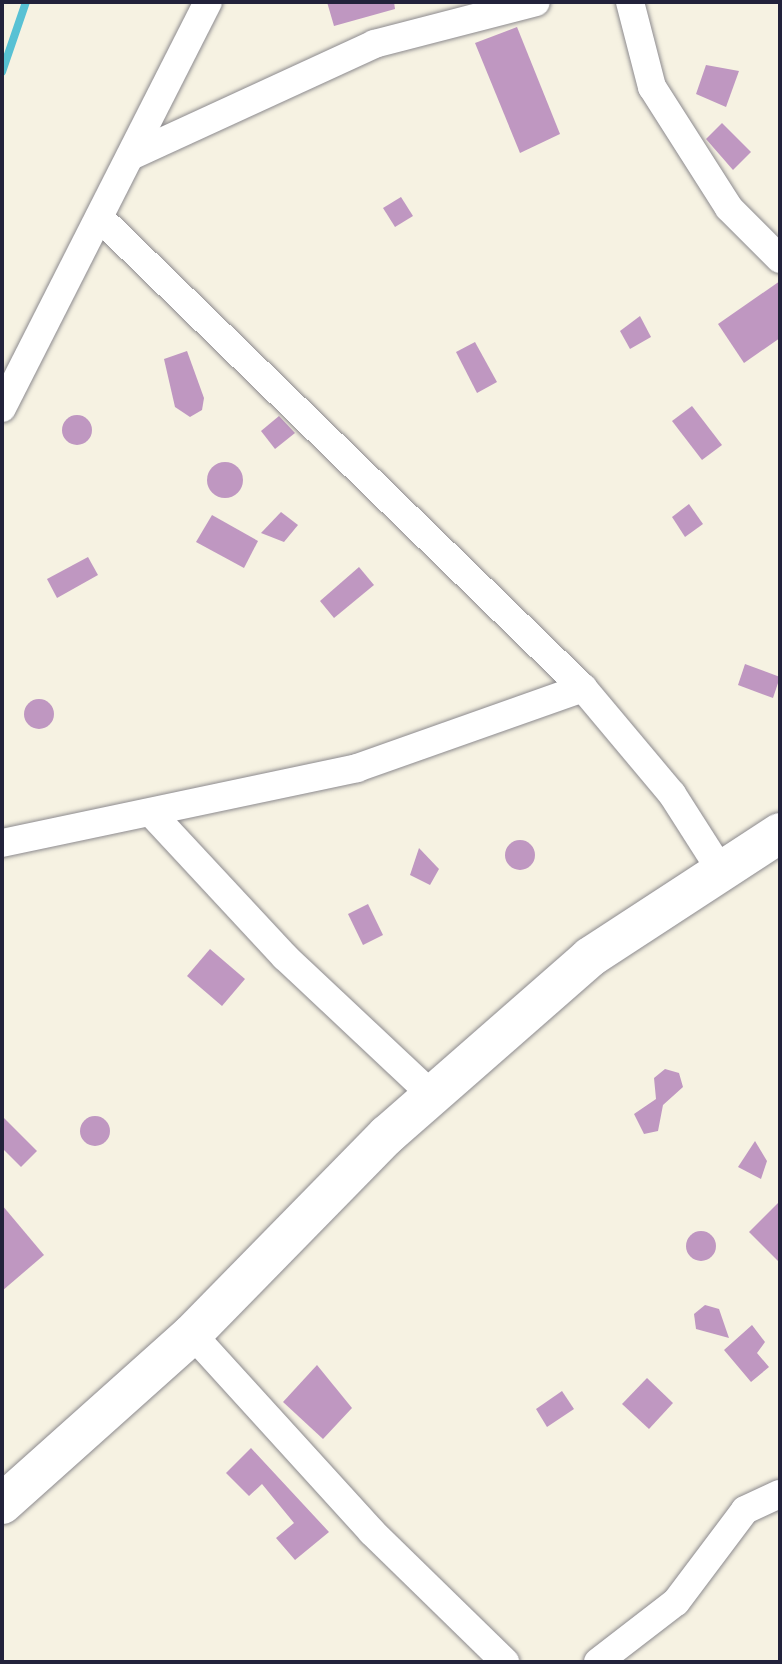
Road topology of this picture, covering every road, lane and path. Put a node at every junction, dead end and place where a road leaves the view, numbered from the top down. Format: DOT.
graph roads {
  1 [pos="208,2"];
  2 [pos="536,2"];
  3 [pos="630,2"];
  4 [pos="131,156"];
  5 [pos="101,219"];
  6 [pos="780,259"];
  7 [pos="2,408"];
  8 [pos="583,688"];
  9 [pos="154,816"];
  10 [pos="780,833"];
  11 [pos="2,843"];
  12 [pos="721,871"];
  13 [pos="432,1095"];
  14 [pos="192,1334"];
  15 [pos="780,1494"];
  16 [pos="2,1504"];
  17 [pos="505,1662"];
  18 [pos="598,1662"];
  1 -- 4 [label="street"];
  2 -- 4 [label="street"];
  3 -- 6 [label="street"];
  4 -- 5 [label="street"];
  5 -- 7 [label="street"];
  5 -- 8 [label="street"];
  8 -- 9 [label="street"];
  8 -- 12 [label="street"];
  9 -- 11 [label="street"];
  9 -- 13 [label="street"];
  10 -- 12 [label="street"];
  12 -- 13 [label="street"];
  13 -- 14 [label="street"];
  14 -- 16 [label="street"];
  14 -- 17 [label="street"];
  15 -- 18 [label="street"];
}
